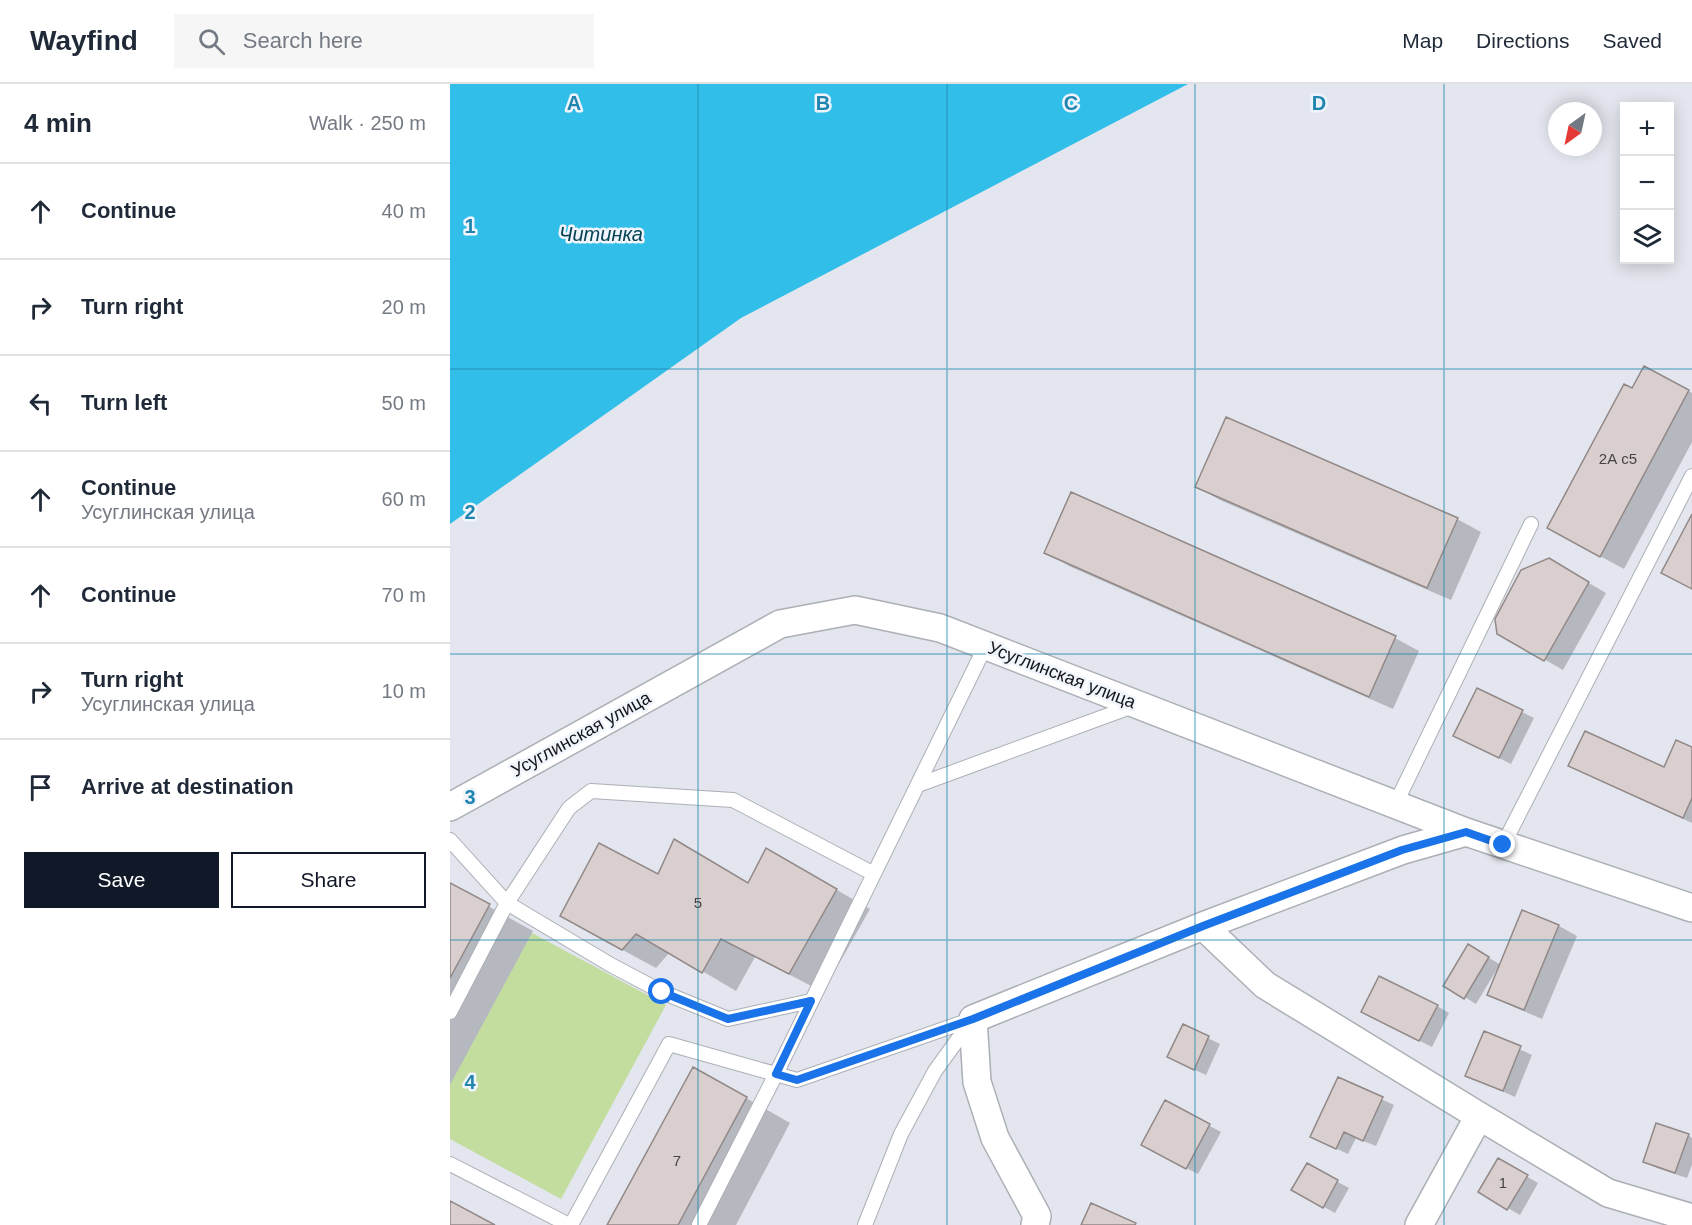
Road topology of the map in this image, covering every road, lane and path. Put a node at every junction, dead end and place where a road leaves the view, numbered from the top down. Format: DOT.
graph roads {
  1 [pos="1692,476"];
  2 [pos="1531,524"];
  3 [pos="986,645"];
  4 [pos="1138,705"];
  5 [pos="918,785"];
  6 [pos="1395,805"];
  7 [pos="450,807"];
  8 [pos="1466,832"];
  9 [pos="450,840"];
  10 [pos="1503,845"];
  11 [pos="874,874"];
  12 [pos="507,903"];
  13 [pos="1692,908"];
  14 [pos="1203,926"];
  15 [pos="811,1001"];
  16 [pos="450,1012"];
  17 [pos="973,1019"];
  18 [pos="776,1074"];
  19 [pos="1479,1116"];
  20 [pos="450,1164"];
  21 [pos="1692,1218"];
  22 [pos="570,1225"];
  23 [pos="699,1225"];
  24 [pos="865,1225"];
  25 [pos="1035,1225"];
  26 [pos="1419,1225"];
  1 -- 10 [label="lane"];
  2 -- 6 [label="lane"];
  3 -- 4 [label="street, Усуглинская улица"];
  3 -- 5 [label="lane"];
  3 -- 7 [label="street, Усуглинская улица"];
  4 -- 5 [label="lane"];
  4 -- 6 [label="street, Усуглинская улица"];
  5 -- 11 [label="lane"];
  6 -- 8 [label="street, Усуглинская улица"];
  8 -- 10 [label="street, Усуглинская улица"];
  8 -- 14 [label="street"];
  9 -- 12 [label="lane"];
  10 -- 13 [label="street, Усуглинская улица"];
  11 -- 12 [label="lane"];
  11 -- 15 [label="lane"];
  12 -- 15 [label="lane"];
  12 -- 16 [label="lane"];
  14 -- 17 [label="street"];
  14 -- 19 [label="street"];
  15 -- 18 [label="lane"];
  17 -- 18 [label="lane"];
  17 -- 24 [label="lane"];
  17 -- 25 [label="street"];
  18 -- 22 [label="lane"];
  18 -- 23 [label="lane"];
  19 -- 21 [label="street"];
  19 -- 26 [label="street"];
  20 -- 22 [label="lane"];
}
